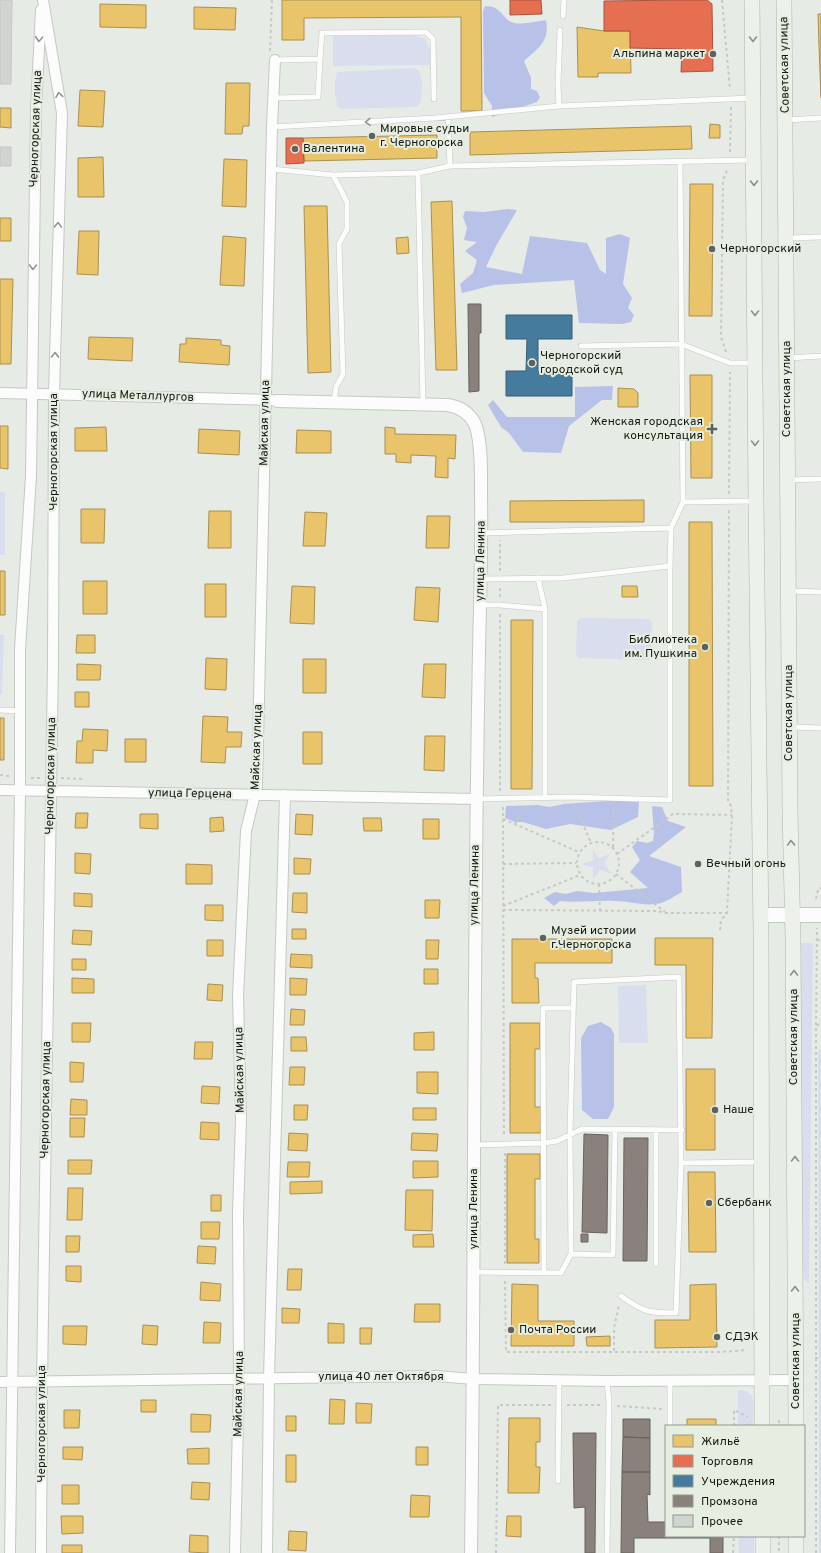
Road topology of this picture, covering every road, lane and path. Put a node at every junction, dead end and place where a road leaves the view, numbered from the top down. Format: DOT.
graph roads {
  1 [pos="42,0"];
  2 [pos="272,0"];
  3 [pos="564,0"];
  4 [pos="722,0"];
  5 [pos="752,0"];
  6 [pos="784,0"];
  7 [pos="563,16"];
  8 [pos="560,30"];
  9 [pos="320,59"];
  10 [pos="275,60"];
  11 [pos="273,98"];
  12 [pos="731,98"];
  13 [pos="753,98"];
  14 [pos="434,99"];
  15 [pos="559,106"];
  16 [pos="448,118"];
  17 [pos="821,118"];
  18 [pos="786,120"];
  19 [pos="272,127"];
  20 [pos="754,160"];
  21 [pos="730,161"];
  22 [pos="680,162"];
  23 [pos="450,166"];
  24 [pos="271,169"];
  25 [pos="418,173"];
  26 [pos="333,175"];
  27 [pos="821,236"];
  28 [pos="786,238"];
  29 [pos="681,344"];
  30 [pos="581,346"];
  31 [pos="821,356"];
  32 [pos="787,358"];
  33 [pos="730,363"];
  34 [pos="755,363"];
  35 [pos="0,393"];
  36 [pos="32,393"];
  37 [pos="54,394"];
  38 [pos="271,400"];
  39 [pos="334,403"];
  40 [pos="423,405"];
  41 [pos="821,479"];
  42 [pos="788,480"];
  43 [pos="729,501"];
  44 [pos="756,501"];
  45 [pos="683,502"];
  46 [pos="671,528"];
  47 [pos="500,532"];
  48 [pos="482,533"];
  49 [pos="670,566"];
  50 [pos="538,578"];
  51 [pos="480,579"];
  52 [pos="500,579"];
  53 [pos="789,591"];
  54 [pos="821,592"];
  55 [pos="480,605"];
  56 [pos="500,605"];
  57 [pos="545,609"];
  58 [pos="0,710"];
  59 [pos="20,711"];
  60 [pos="789,727"];
  61 [pos="821,728"];
  62 [pos="0,790"];
  63 [pos="20,791"];
  64 [pos="50,792"];
  65 [pos="255,795"];
  66 [pos="284,795"];
  67 [pos="545,797"];
  68 [pos="571,797"];
  69 [pos="501,798"];
  70 [pos="531,798"];
  71 [pos="476,799"];
  72 [pos="615,799"];
  73 [pos="732,815"];
  74 [pos="503,819"];
  75 [pos="516,824"];
  76 [pos="591,843"];
  77 [pos="613,848"];
  78 [pos="579,852"];
  79 [pos="617,854"];
  80 [pos="576,863"];
  81 [pos="503,864"];
  82 [pos="616,874"];
  83 [pos="580,875"];
  84 [pos="600,884"];
  85 [pos="821,888"];
  86 [pos="816,899"];
  87 [pos="503,910"];
  88 [pos="600,911"];
  89 [pos="727,912"];
  90 [pos="666,913"];
  91 [pos="761,915"];
  92 [pos="792,915"];
  93 [pos="819,921"];
  94 [pos="720,930"];
  95 [pos="817,939"];
  96 [pos="821,942"];
  97 [pos="573,1008"];
  98 [pos="821,1022"];
  99 [pos="816,1027"];
  100 [pos="615,1130"];
  101 [pos="656,1130"];
  102 [pos="682,1130"];
  103 [pos="570,1134"];
  104 [pos="544,1143"];
  105 [pos="474,1145"];
  106 [pos="762,1162"];
  107 [pos="681,1163"];
  108 [pos="571,1254"];
  109 [pos="656,1264"];
  110 [pos="474,1272"];
  111 [pos="544,1273"];
  112 [pos="621,1296"];
  113 [pos="614,1351"];
  114 [pos="816,1358"];
  115 [pos="821,1358"];
  116 [pos="240,1378"];
  117 [pos="269,1378"];
  118 [pos="473,1379"];
  119 [pos="796,1380"];
  120 [pos="42,1381"];
  121 [pos="559,1381"];
  122 [pos="607,1381"];
  123 [pos="670,1381"];
  124 [pos="762,1381"];
  125 [pos="0,1382"];
  126 [pos="12,1382"];
  127 [pos="559,1405"];
  128 [pos="609,1405"];
  129 [pos="670,1409"];
  130 [pos="779,1420"];
  131 [pos="758,1423"];
  132 [pos="670,1425"];
  133 [pos="734,1425"];
  134 [pos="779,1425"];
  135 [pos="796,1425"];
  136 [pos="558,1481"];
  137 [pos="734,1537"];
  138 [pos="763,1537"];
  139 [pos="779,1537"];
  140 [pos="796,1537"];
  141 [pos="10,1553"];
  142 [pos="41,1553"];
  143 [pos="235,1553"];
  144 [pos="267,1553"];
  145 [pos="471,1553"];
  146 [pos="496,1553"];
  147 [pos="607,1553"];
  148 [pos="733,1553"];
  149 [pos="763,1553"];
  150 [pos="779,1553"];
  151 [pos="796,1553"];
  152 [pos="816,1553"];
  1 -- 36 [label="street, Черногорская улица, one-way"];
  37 -- 1 [label="street, Черногорская улица, one-way"];
  2 -- 10 [label="path"];
  3 -- 7 [label="lane"];
  4 -- 12 [label="path"];
  5 -- 13 [label="main road, one-way"];
  6 -- 18 [label="main road, Советская улица"];
  8 -- 15 [label="lane"];
  9 -- 10 [label="lane"];
  9 -- 11 [label="lane"];
  9 -- 14 [label="lane"];
  10 -- 11 [label="street, Майская улица"];
  11 -- 19 [label="street, Майская улица"];
  12 -- 13 [label="lane"];
  12 -- 15 [label="lane"];
  12 -- 21 [label="path"];
  13 -- 20 [label="main road"];
  15 -- 16 [label="lane"];
  16 -- 19 [label="lane, one-way"];
  16 -- 23 [label="lane"];
  17 -- 18 [label="lane"];
  18 -- 28 [label="main road, Советская улица"];
  19 -- 24 [label="street, Майская улица"];
  20 -- 21 [label="lane"];
  20 -- 34 [label="main road, one-way"];
  21 -- 22 [label="lane"];
  21 -- 33 [label="path"];
  22 -- 23 [label="lane"];
  22 -- 29 [label="lane"];
  23 -- 25 [label="lane"];
  24 -- 26 [label="lane"];
  24 -- 38 [label="street, Майская улица"];
  25 -- 26 [label="lane"];
  25 -- 40 [label="lane"];
  26 -- 39 [label="lane"];
  27 -- 28 [label="lane"];
  28 -- 32 [label="main road, Советская улица"];
  29 -- 30 [label="lane"];
  29 -- 33 [label="lane"];
  29 -- 45 [label="lane"];
  31 -- 32 [label="lane"];
  32 -- 42 [label="main road, Советская улица"];
  33 -- 34 [label="lane"];
  33 -- 43 [label="path"];
  34 -- 44 [label="main road, one-way"];
  35 -- 36 [label="street, улица Металлургов"];
  36 -- 37 [label="street, улица Металлургов"];
  36 -- 59 [label="street, Черногорская улица"];
  37 -- 38 [label="street, улица Металлургов"];
  37 -- 64 [label="street, Черногорская улица"];
  38 -- 39 [label="street, улица Ленина"];
  38 -- 65 [label="street, Майская улица"];
  39 -- 40 [label="street, улица Ленина"];
  40 -- 48 [label="street, улица Ленина"];
  41 -- 42 [label="lane"];
  42 -- 53 [label="main road, Советская улица"];
  43 -- 44 [label="lane"];
  43 -- 45 [label="lane"];
  43 -- 73 [label="path"];
  44 -- 91 [label="main road"];
  45 -- 46 [label="lane"];
  46 -- 47 [label="lane"];
  46 -- 49 [label="lane"];
  47 -- 48 [label="lane"];
  47 -- 52 [label="path"];
  48 -- 51 [label="street, улица Ленина"];
  49 -- 50 [label="lane"];
  49 -- 72 [label="lane"];
  50 -- 52 [label="lane"];
  50 -- 57 [label="lane"];
  51 -- 52 [label="lane"];
  51 -- 55 [label="street, улица Ленина"];
  52 -- 56 [label="path"];
  53 -- 54 [label="lane"];
  53 -- 60 [label="main road, Советская улица"];
  55 -- 56 [label="lane"];
  55 -- 71 [label="street, улица Ленина"];
  56 -- 57 [label="lane"];
  56 -- 69 [label="path"];
  57 -- 67 [label="lane"];
  58 -- 59 [label="lane"];
  59 -- 63 [label="street, Черногорская улица"];
  60 -- 61 [label="lane"];
  92 -- 60 [label="main road, Советская улица, one-way"];
  62 -- 63 [label="street, улица Герцена"];
  63 -- 64 [label="street, улица Герцена"];
  63 -- 126 [label="street, Черногорская улица"];
  64 -- 65 [label="street, улица Герцена"];
  64 -- 120 [label="street, Черногорская улица"];
  65 -- 66 [label="street, улица Герцена"];
  65 -- 116 [label="street, Майская улица"];
  66 -- 71 [label="street, улица Герцена"];
  66 -- 117 [label="street"];
  67 -- 68 [label="lane"];
  67 -- 70 [label="lane"];
  68 -- 72 [label="lane"];
  68 -- 76 [label="path"];
  69 -- 70 [label="lane"];
  69 -- 71 [label="lane"];
  69 -- 74 [label="path"];
  70 -- 75 [label="path"];
  71 -- 105 [label="street, улица Ленина"];
  72 -- 77 [label="path"];
  73 -- 79 [label="path"];
  73 -- 89 [label="path"];
  74 -- 75 [label="path"];
  74 -- 81 [label="path"];
  75 -- 78 [label="path"];
  76 -- 77 [label="path"];
  76 -- 78 [label="path"];
  77 -- 79 [label="path"];
  78 -- 80 [label="path"];
  79 -- 82 [label="path"];
  80 -- 81 [label="path"];
  80 -- 83 [label="path"];
  81 -- 83 [label="path"];
  82 -- 84 [label="path"];
  82 -- 90 [label="path"];
  83 -- 84 [label="path"];
  84 -- 88 [label="path"];
  85 -- 86 [label="path"];
  87 -- 88 [label="path"];
  88 -- 90 [label="path"];
  89 -- 90 [label="path"];
  89 -- 94 [label="path"];
  91 -- 92 [label="main road"];
  91 -- 106 [label="main road"];
  92 -- 93 [label="main road"];
  119 -- 92 [label="main road, Советская улица, one-way"];
  93 -- 95 [label="path"];
  95 -- 96 [label="path"];
  95 -- 99 [label="path"];
  97 -- 102 [label="lane"];
  97 -- 103 [label="lane"];
  97 -- 104 [label="lane"];
  98 -- 99 [label="path"];
  99 -- 114 [label="path"];
  100 -- 101 [label="lane"];
  100 -- 103 [label="lane"];
  100 -- 108 [label="lane"];
  101 -- 102 [label="lane"];
  101 -- 109 [label="lane"];
  102 -- 107 [label="lane"];
  103 -- 104 [label="lane"];
  103 -- 108 [label="lane"];
  104 -- 105 [label="lane"];
  104 -- 111 [label="lane"];
  105 -- 110 [label="street, улица Ленина"];
  106 -- 107 [label="lane"];
  106 -- 124 [label="main road"];
  107 -- 112 [label="lane"];
  108 -- 111 [label="lane"];
  110 -- 111 [label="lane"];
  110 -- 118 [label="street, улица Ленина"];
  112 -- 113 [label="path"];
  114 -- 115 [label="path"];
  114 -- 152 [label="path"];
  116 -- 117 [label="street, улица 40 лет Октября"];
  116 -- 120 [label="street, улица 40 лет Октября"];
  116 -- 143 [label="street, Майская улица"];
  117 -- 118 [label="street, улица 40 лет Октября"];
  117 -- 144 [label="street"];
  118 -- 121 [label="street, улица 40 лет Октября"];
  118 -- 145 [label="street, улица Ленина"];
  119 -- 124 [label="street, улица 40 лет Октября"];
  119 -- 135 [label="main road, Советская улица"];
  120 -- 126 [label="street, улица 40 лет Октября"];
  120 -- 142 [label="street, Черногорская улица"];
  121 -- 122 [label="street, улица 40 лет Октября"];
  121 -- 127 [label="lane"];
  122 -- 123 [label="street, улица 40 лет Октября"];
  122 -- 128 [label="lane"];
  123 -- 124 [label="street, улица 40 лет Октября"];
  123 -- 129 [label="lane"];
  124 -- 131 [label="main road"];
  125 -- 126 [label="street, улица 40 лет Октября"];
  126 -- 141 [label="street, Черногорская улица"];
  127 -- 128 [label="path"];
  127 -- 136 [label="lane"];
  127 -- 146 [label="path"];
  128 -- 129 [label="path"];
  128 -- 147 [label="lane"];
  129 -- 132 [label="lane"];
  130 -- 134 [label="path"];
  131 -- 133 [label="path"];
  137 -- 148 [label="path"];
  138 -- 149 [label="main road"];
  139 -- 150 [label="path"];
  140 -- 151 [label="main road"];
}
